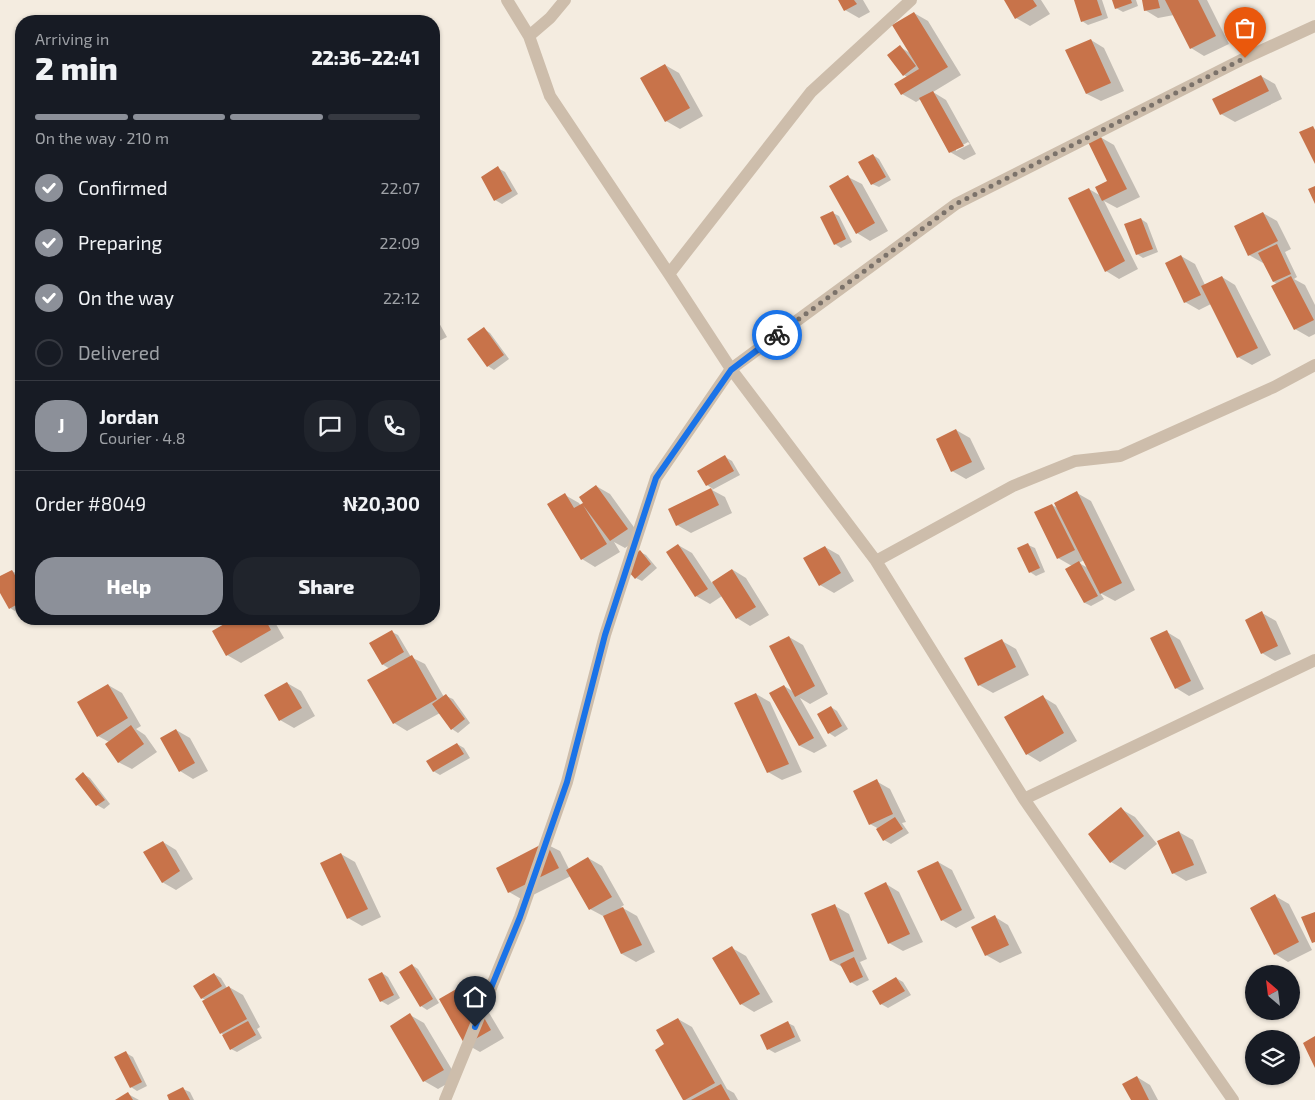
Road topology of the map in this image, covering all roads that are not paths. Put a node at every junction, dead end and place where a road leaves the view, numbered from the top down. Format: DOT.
graph roads {
  1 [pos="507,0"];
  2 [pos="565,0"];
  3 [pos="911,0"];
  4 [pos="1315,26"];
  5 [pos="529,36"];
  6 [pos="669,274"];
  7 [pos="1315,365"];
  8 [pos="731,370"];
  9 [pos="876,561"];
  10 [pos="1315,660"];
  11 [pos="1024,798"];
  12 [pos="445,1100"];
  13 [pos="1233,1100"];
  1 -- 5 [label="street"];
  2 -- 5 [label="street"];
  3 -- 6 [label="street"];
  4 -- 8 [label="street"];
  5 -- 6 [label="street"];
  6 -- 8 [label="street"];
  7 -- 9 [label="street"];
  8 -- 9 [label="street"];
  8 -- 12 [label="street"];
  9 -- 11 [label="street"];
  10 -- 11 [label="street"];
  11 -- 13 [label="street"];
}
